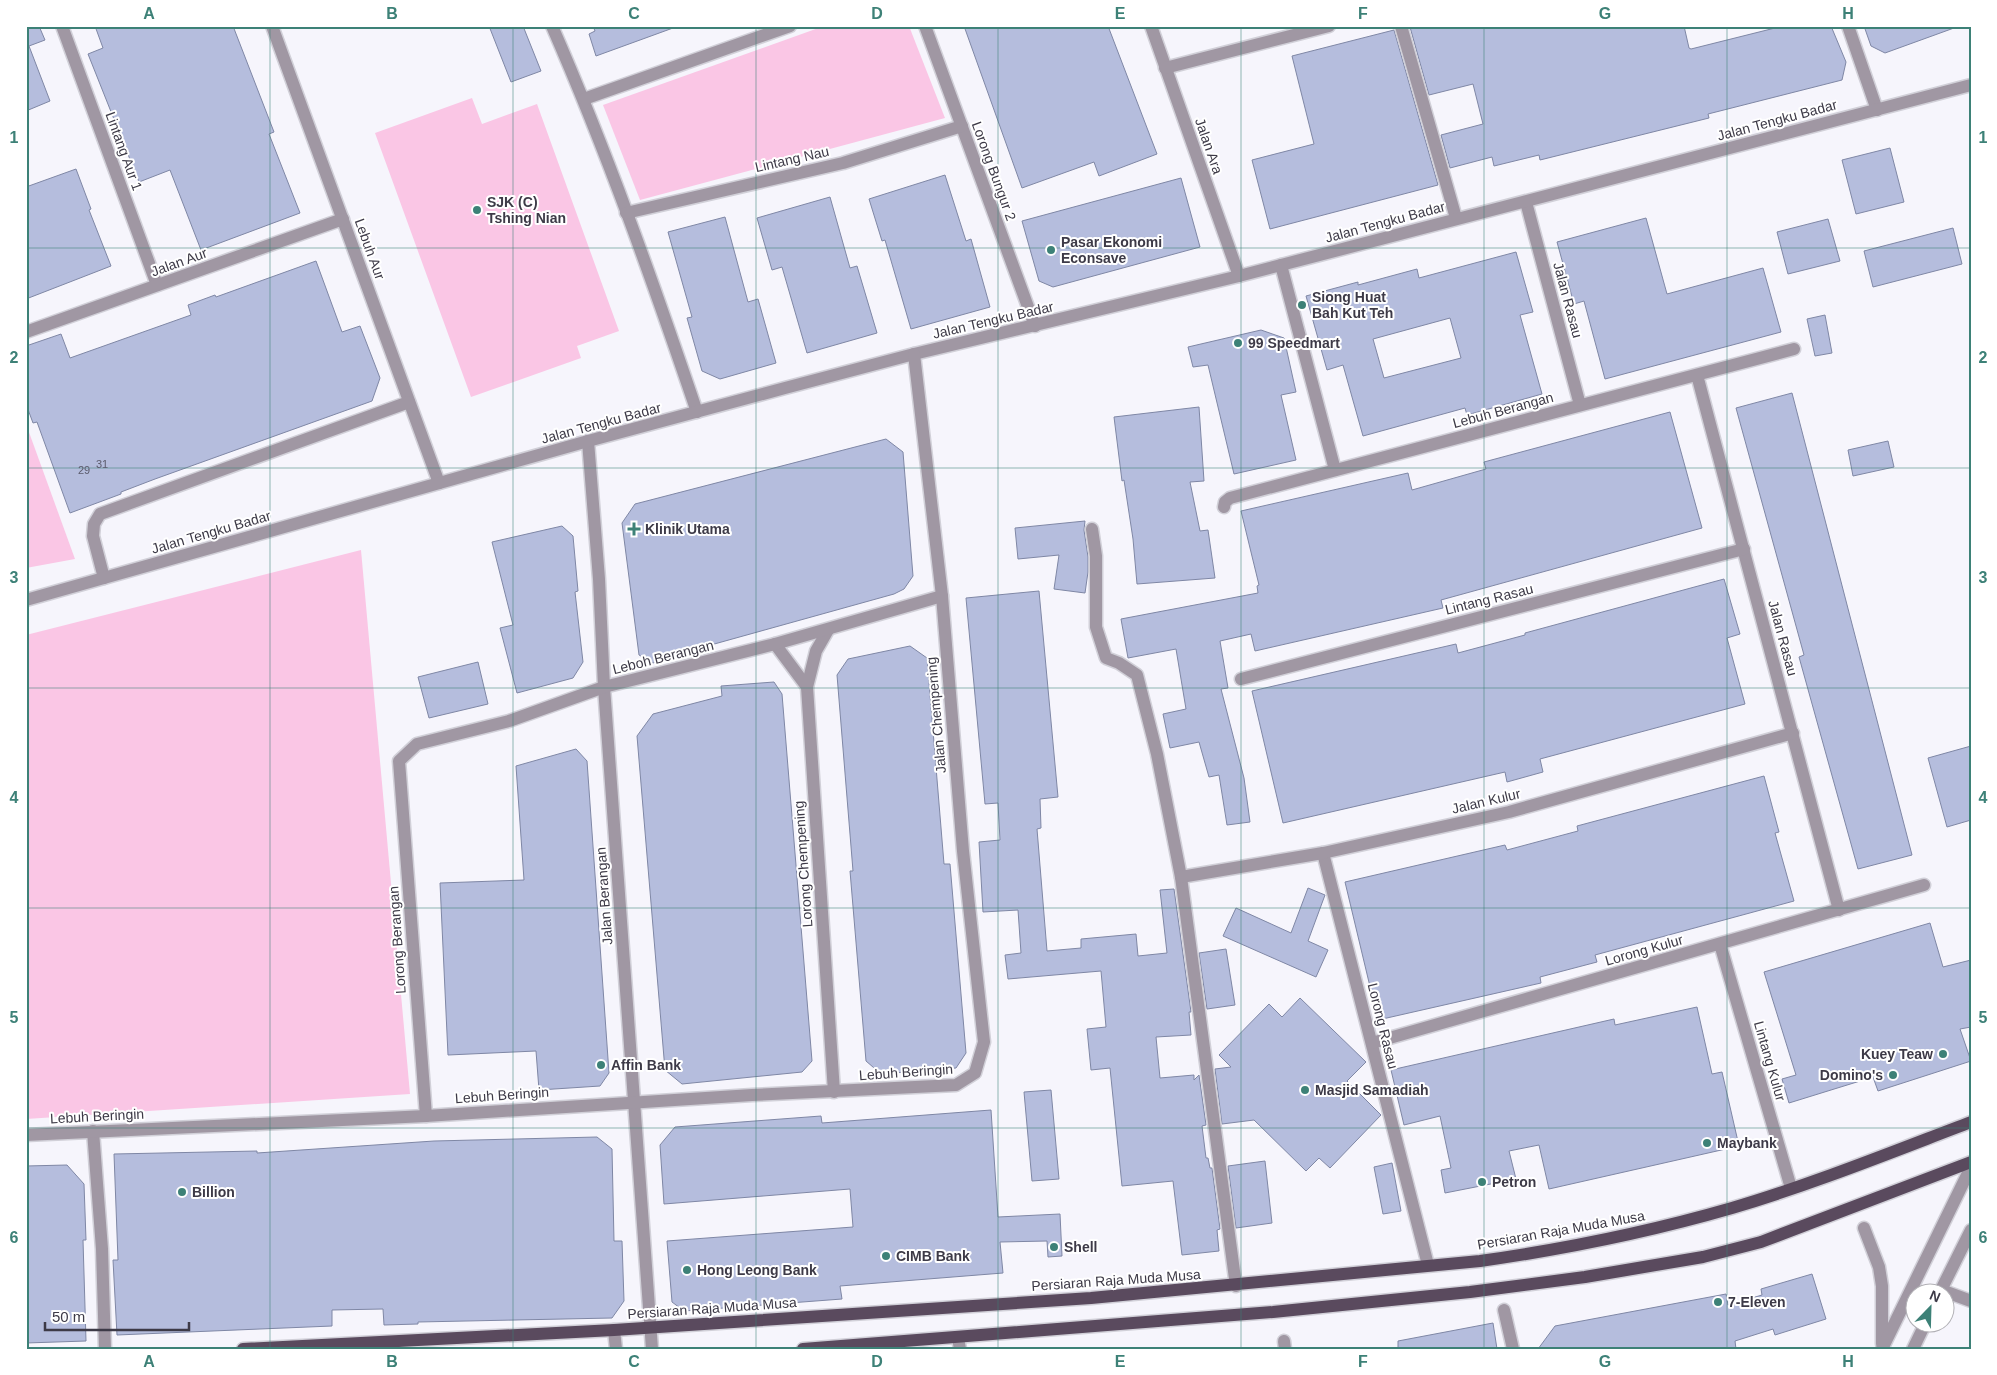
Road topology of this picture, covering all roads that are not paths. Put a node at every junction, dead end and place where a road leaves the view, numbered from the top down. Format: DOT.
graph roads {
  1 [pos="62,26"];
  2 [pos="272,26"];
  3 [pos="552,26"];
  4 [pos="790,26"];
  5 [pos="925,26"];
  6 [pos="1151,26"];
  7 [pos="1329,26"];
  8 [pos="1401,26"];
  9 [pos="1848,26"];
  10 [pos="1166,68"];
  11 [pos="1971,85"];
  12 [pos="584,99"];
  13 [pos="1877,110"];
  14 [pos="962,126"];
  15 [pos="1526,202"];
  16 [pos="626,213"];
  17 [pos="1456,218"];
  18 [pos="343,220"];
  19 [pos="1281,265"];
  20 [pos="1239,276"];
  21 [pos="157,285"];
  22 [pos="1035,326"];
  23 [pos="26,332"];
  24 [pos="1794,349"];
  25 [pos="914,354"];
  26 [pos="1697,375"];
  27 [pos="410,402"];
  28 [pos="1580,406"];
  29 [pos="697,412"];
  30 [pos="588,441"];
  31 [pos="1335,470"];
  32 [pos="439,483"];
  33 [pos="1224,507"];
  34 [pos="1092,529"];
  35 [pos="1744,549"];
  36 [pos="104,578"];
  37 [pos="942,596"];
  38 [pos="26,600"];
  39 [pos="828,630"];
  40 [pos="775,644"];
  41 [pos="1241,679"];
  42 [pos="604,687"];
  43 [pos="806,687"];
  44 [pos="1792,733"];
  45 [pos="399,761"];
  46 [pos="1323,853"];
  47 [pos="1181,877"];
  48 [pos="1924,885"];
  49 [pos="1839,910"];
  50 [pos="1720,944"];
  51 [pos="1372,1043"];
  52 [pos="975,1073"];
  53 [pos="834,1092"];
  54 [pos="634,1103"];
  55 [pos="426,1116"];
  56 [pos="1971,1122"];
  57 [pos="93,1130"];
  58 [pos="26,1135"];
  59 [pos="1971,1162"];
  60 [pos="1971,1167"];
  61 [pos="1791,1188"];
  62 [pos="1864,1228"];
  63 [pos="1971,1230"];
  64 [pos="1428,1265"];
  65 [pos="1945,1282"];
  66 [pos="1236,1286"];
  67 [pos="1954,1296"];
  68 [pos="1971,1301"];
  69 [pos="1504,1310"];
  70 [pos="650,1327"];
  71 [pos="614,1330"];
  72 [pos="1921,1332"];
  73 [pos="959,1343"];
  74 [pos="105,1349"];
  75 [pos="243,1349"];
  76 [pos="616,1349"];
  77 [pos="652,1349"];
  78 [pos="803,1349"];
  79 [pos="1513,1349"];
  80 [pos="1882,1349"];
  81 [pos="1913,1349"];
  1 -- 21 [label="street, Lintang Aur 1"];
  2 -- 18 [label="street, Lebuh Aur"];
  3 -- 12 [label="street"];
  4 -- 12 [label="street"];
  5 -- 14 [label="street, Lorong Bungur 2"];
  6 -- 10 [label="street, Jalan Ara"];
  7 -- 10 [label="street"];
  8 -- 17 [label="street"];
  9 -- 13 [label="street"];
  10 -- 20 [label="street, Jalan Ara"];
  11 -- 13 [label="street, Jalan Tengku Badar"];
  12 -- 16 [label="street"];
  13 -- 15 [label="street, Jalan Tengku Badar"];
  14 -- 16 [label="street, Lintang Nau"];
  14 -- 22 [label="street, Lorong Bungur 2"];
  15 -- 17 [label="street, Jalan Tengku Badar"];
  15 -- 28 [label="street, Jalan Rasau"];
  16 -- 29 [label="street"];
  17 -- 19 [label="street, Jalan Tengku Badar"];
  18 -- 21 [label="street, Jalan Aur"];
  18 -- 27 [label="street, Lebuh Aur"];
  19 -- 20 [label="street, Jalan Tengku Badar"];
  19 -- 31 [label="street"];
  20 -- 22 [label="street, Jalan Tengku Badar"];
  21 -- 23 [label="street, Jalan Aur"];
  22 -- 25 [label="street, Jalan Tengku Badar"];
  24 -- 26 [label="street, Lebuh Berangan"];
  25 -- 29 [label="street, Jalan Tengku Badar"];
  25 -- 37 [label="street, Jalan Chempening"];
  26 -- 28 [label="street, Lebuh Berangan"];
  26 -- 35 [label="street, Jalan Rasau"];
  27 -- 32 [label="street, Lebuh Aur"];
  27 -- 36 [label="street"];
  28 -- 31 [label="street, Lebuh Berangan"];
  29 -- 30 [label="street, Jalan Tengku Badar"];
  30 -- 32 [label="street, Jalan Tengku Badar"];
  30 -- 42 [label="street, Jalan Berangan"];
  31 -- 33 [label="street, Lebuh Berangan"];
  32 -- 36 [label="street, Jalan Tengku Badar"];
  34 -- 47 [label="street"];
  35 -- 41 [label="street, Lintang Rasau"];
  35 -- 44 [label="street, Jalan Rasau"];
  36 -- 38 [label="street, Jalan Tengku Badar"];
  37 -- 39 [label="street, Leboh Berangan"];
  37 -- 52 [label="street, Jalan Chempening"];
  39 -- 40 [label="street, Leboh Berangan"];
  39 -- 43 [label="street"];
  40 -- 42 [label="street, Leboh Berangan"];
  40 -- 43 [label="street"];
  42 -- 45 [label="street, Leboh Berangan"];
  42 -- 54 [label="street, Jalan Berangan"];
  43 -- 53 [label="street, Lorong Chempening"];
  44 -- 46 [label="street, Jalan Kulur"];
  44 -- 49 [label="street, Jalan Rasau"];
  45 -- 55 [label="street, Lorong Berangan"];
  46 -- 47 [label="street, Jalan Kulur"];
  46 -- 51 [label="street, Lorong Rasau"];
  47 -- 66 [label="street"];
  48 -- 49 [label="street, Lorong Kulur"];
  49 -- 50 [label="street, Lorong Kulur"];
  50 -- 51 [label="street, Lorong Kulur"];
  50 -- 61 [label="street, Lintang Kulur"];
  51 -- 64 [label="street, Lorong Rasau"];
  52 -- 53 [label="street, Lebuh Beringin"];
  53 -- 54 [label="street, Lebuh Beringin"];
  54 -- 55 [label="street, Lebuh Beringin"];
  54 -- 70 [label="street, Jalan Berangan"];
  55 -- 57 [label="street, Lebuh Beringin"];
  56 -- 61 [label="main road, Persiaran Raja Muda Musa"];
  57 -- 58 [label="street, Lebuh Beringin"];
  57 -- 74 [label="street"];
  59 -- 73 [label="main road"];
  60 -- 80 [label="street"];
  61 -- 64 [label="main road, Persiaran Raja Muda Musa"];
  62 -- 80 [label="street"];
  63 -- 65 [label="street"];
  64 -- 66 [label="main road, Persiaran Raja Muda Musa"];
  66 -- 70 [label="main road, Persiaran Raja Muda Musa"];
  67 -- 68 [label="street"];
  69 -- 79 [label="street"];
  70 -- 71 [label="main road, Persiaran Raja Muda Musa"];
  70 -- 77 [label="street, Jalan Berangan"];
  71 -- 75 [label="main road, Persiaran Raja Muda Musa"];
  71 -- 76 [label="street"];
  72 -- 81 [label="street"];
  73 -- 78 [label="main road"];
}
